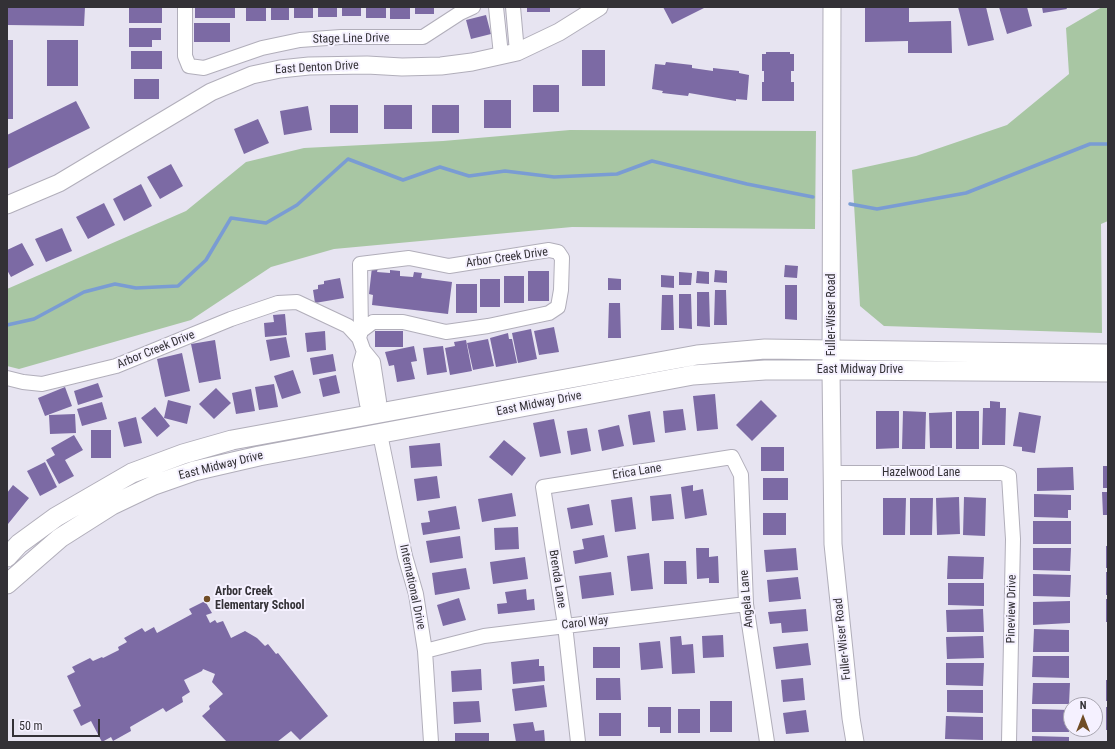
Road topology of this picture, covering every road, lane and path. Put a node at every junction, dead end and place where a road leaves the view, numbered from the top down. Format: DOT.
graph roads {
  1 [pos="185,7"];
  2 [pos="473,7"];
  3 [pos="496,7"];
  4 [pos="513,7"];
  5 [pos="599,7"];
  6 [pos="832,7"];
  7 [pos="509,54"];
  8 [pos="7,205"];
  9 [pos="360,334"];
  10 [pos="832,350"];
  11 [pos="1108,354"];
  12 [pos="831,370"];
  13 [pos="1108,372"];
  14 [pos="7,378"];
  15 [pos="378,414"];
  16 [pos="380,434"];
  17 [pos="732,457"];
  18 [pos="832,473"];
  19 [pos="1009,476"];
  20 [pos="543,487"];
  21 [pos="7,557"];
  22 [pos="7,584"];
  23 [pos="746,604"];
  24 [pos="565,625"];
  25 [pos="425,651"];
  26 [pos="431,742"];
  27 [pos="578,742"];
  28 [pos="767,742"];
  29 [pos="855,742"];
  30 [pos="1009,742"];
  1 -- 2 [label="street, Stage Line Drive"];
  3 -- 7 [label="street"];
  4 -- 7 [label="street"];
  5 -- 7 [label="street, East Denton Drive"];
  6 -- 10 [label="street, Fuller-Wiser Road"];
  7 -- 8 [label="street, East Denton Drive"];
  9 -- 9 [label="street, Arbor Creek Drive"];
  9 -- 14 [label="street, Arbor Creek Drive"];
  9 -- 15 [label="street"];
  10 -- 11 [label="main road, East Midway Drive"];
  10 -- 12 [label="street, Fuller-Wiser Road"];
  10 -- 15 [label="main road, East Midway Drive"];
  12 -- 13 [label="main road, East Midway Drive"];
  12 -- 16 [label="main road, East Midway Drive"];
  12 -- 18 [label="street, Fuller-Wiser Road"];
  15 -- 16 [label="main road"];
  15 -- 21 [label="main road, East Midway Drive"];
  16 -- 22 [label="main road, East Midway Drive"];
  16 -- 25 [label="street, International Drive"];
  17 -- 20 [label="street, Erica Lane"];
  17 -- 23 [label="street, Angela Lane"];
  18 -- 19 [label="street, Hazelwood Lane"];
  18 -- 29 [label="street, Fuller-Wiser Road"];
  19 -- 30 [label="street, Pineview Drive"];
  20 -- 24 [label="street, Brenda Lane"];
  23 -- 24 [label="street, Carol Way"];
  23 -- 28 [label="street, Angela Lane"];
  24 -- 25 [label="street, Carol Way"];
  24 -- 27 [label="street, Brenda Lane"];
  25 -- 26 [label="street, International Drive"];
}
